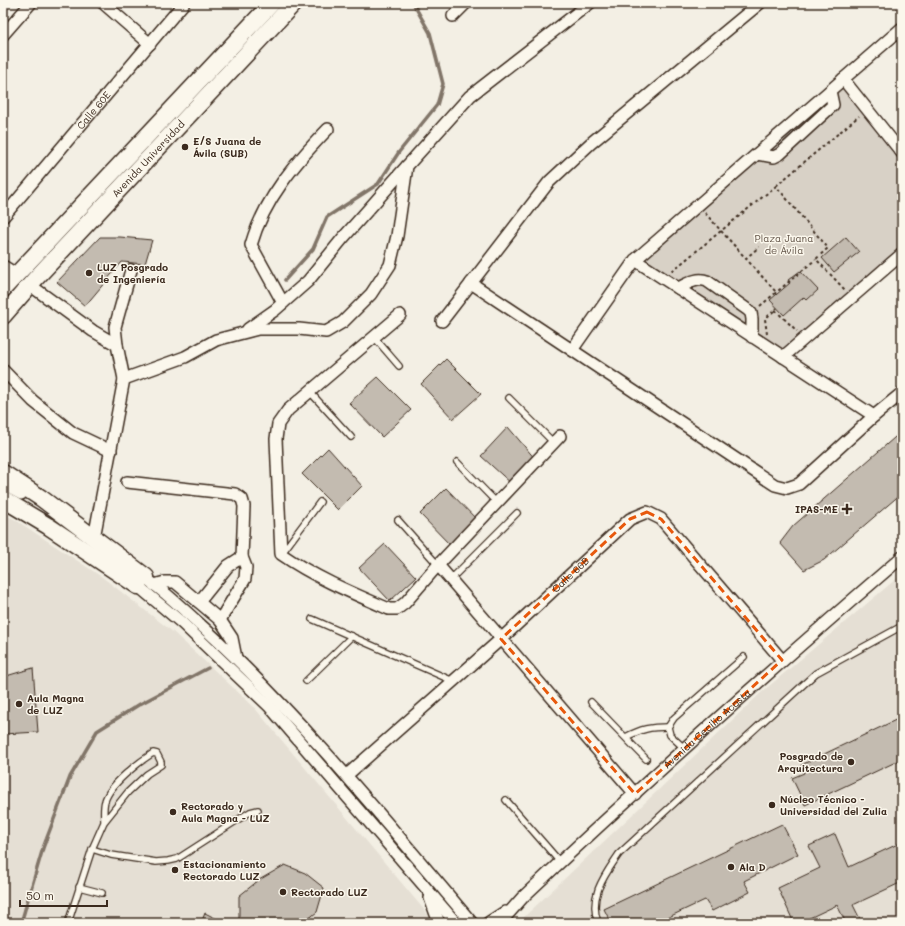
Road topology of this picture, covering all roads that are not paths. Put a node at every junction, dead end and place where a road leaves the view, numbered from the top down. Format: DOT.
graph roads {
  1 [pos="31,3"];
  2 [pos="103,3"];
  3 [pos="184,3"];
  4 [pos="272,3"];
  5 [pos="294,3"];
  6 [pos="466,3"];
  7 [pos="590,3"];
  8 [pos="760,3"];
  9 [pos="453,16"];
  10 [pos="902,28"];
  11 [pos="3,35"];
  12 [pos="150,44"];
  13 [pos="843,79"];
  14 [pos="328,129"];
  15 [pos="902,153"];
  16 [pos="407,166"];
  17 [pos="3,217"];
  18 [pos="902,254"];
  19 [pos="635,260"];
  20 [pos="9,270"];
  21 [pos="131,270"];
  22 [pos="471,283"];
  23 [pos="30,285"];
  24 [pos="678,288"];
  25 [pos="3,289"];
  26 [pos="283,303"];
  27 [pos="400,315"];
  28 [pos="3,316"];
  29 [pos="442,322"];
  30 [pos="242,333"];
  31 [pos="374,337"];
  32 [pos="752,337"];
  33 [pos="117,345"];
  34 [pos="572,350"];
  35 [pos="783,357"];
  36 [pos="399,366"];
  37 [pos="3,370"];
  38 [pos="124,379"];
  39 [pos="310,392"];
  40 [pos="902,393"];
  41 [pos="509,398"];
  42 [pos="874,416"];
  43 [pos="351,437"];
  44 [pos="557,440"];
  45 [pos="111,451"];
  46 [pos="458,462"];
  47 [pos="3,473"];
  48 [pos="127,482"];
  49 [pos="3,484"];
  50 [pos="3,499"];
  51 [pos="320,502"];
  52 [pos="498,503"];
  53 [pos="517,513"];
  54 [pos="398,520"];
  55 [pos="94,538"];
  56 [pos="280,554"];
  57 [pos="242,557"];
  58 [pos="902,557"];
  59 [pos="438,565"];
  60 [pos="451,579"];
  61 [pos="146,583"];
  62 [pos="199,602"];
  63 [pos="312,619"];
  64 [pos="220,620"];
  65 [pos="902,626"];
  66 [pos="352,636"];
  67 [pos="501,639"];
  68 [pos="744,657"];
  69 [pos="236,658"];
  70 [pos="782,660"];
  71 [pos="306,681"];
  72 [pos="453,681"];
  73 [pos="591,702"];
  74 [pos="668,727"];
  75 [pos="626,737"];
  76 [pos="684,748"];
  77 [pos="646,759"];
  78 [pos="347,775"];
  79 [pos="635,794"];
  80 [pos="506,800"];
  81 [pos="258,810"];
  82 [pos="104,822"];
  83 [pos="92,849"];
  84 [pos="560,862"];
  85 [pos="79,888"];
  86 [pos="427,890"];
  87 [pos="102,893"];
  88 [pos="519,901"];
  89 [pos="68,923"];
  90 [pos="439,923"];
  91 [pos="456,923"];
  92 [pos="472,923"];
  93 [pos="488,923"];
  94 [pos="500,923"];
  95 [pos="511,923"];
  96 [pos="598,923"];
  1 -- 11 [label="street"];
  2 -- 12 [label="street"];
  3 -- 12 [label="street, Calle 60E"];
  4 -- 20 [label="street, Avenida Universidad"];
  5 -- 23 [label="street, Avenida Universidad"];
  6 -- 9 [label="street"];
  7 -- 16 [label="street"];
  8 -- 22 [label="street"];
  10 -- 13 [label="street"];
  12 -- 17 [label="street, Calle 60E"];
  13 -- 15 [label="street"];
  13 -- 19 [label="street"];
  14 -- 26 [label="street"];
  16 -- 26 [label="street"];
  16 -- 30 [label="street"];
  18 -- 35 [label="street"];
  19 -- 24 [label="street"];
  19 -- 34 [label="street"];
  20 -- 25 [label="street, Avenida Universidad"];
  21 -- 33 [label="street"];
  22 -- 29 [label="street"];
  22 -- 34 [label="street"];
  23 -- 28 [label="street, Avenida Universidad"];
  23 -- 33 [label="street"];
  24 -- 32 [label="street"];
  24 -- 32 [label="street"];
  26 -- 30 [label="street"];
  27 -- 31 [label="street"];
  30 -- 38 [label="street"];
  31 -- 36 [label="lane"];
  31 -- 39 [label="street"];
  32 -- 35 [label="street"];
  33 -- 38 [label="street"];
  34 -- 42 [label="street"];
  35 -- 42 [label="street"];
  37 -- 45 [label="street"];
  38 -- 45 [label="street"];
  39 -- 43 [label="lane"];
  39 -- 56 [label="street"];
  40 -- 42 [label="street"];
  41 -- 44 [label="lane"];
  44 -- 52 [label="street"];
  45 -- 55 [label="street"];
  46 -- 52 [label="lane"];
  47 -- 55 [label="street"];
  48 -- 57 [label="street"];
  49 -- 61 [label="street"];
  50 -- 61 [label="street"];
  51 -- 56 [label="lane"];
  52 -- 59 [label="street"];
  53 -- 60 [label="lane"];
  54 -- 59 [label="lane"];
  55 -- 61 [label="street"];
  56 -- 59 [label="street"];
  57 -- 62 [label="street"];
  57 -- 64 [label="street"];
  58 -- 70 [label="street, Avenida Cecilio Acosta"];
  59 -- 60 [label="street"];
  60 -- 67 [label="street"];
  61 -- 62 [label="street"];
  61 -- 69 [label="street"];
  61 -- 86 [label="street"];
  62 -- 64 [label="street"];
  63 -- 66 [label="lane"];
  64 -- 69 [label="street"];
  65 -- 96 [label="lane"];
  66 -- 71 [label="lane"];
  66 -- 72 [label="lane"];
  67 -- 70 [label="street, Calle 66B"];
  67 -- 72 [label="street, Calle 66B"];
  67 -- 79 [label="street"];
  68 -- 74 [label="lane"];
  69 -- 78 [label="street"];
  70 -- 76 [label="street, Avenida Cecilio Acosta"];
  72 -- 78 [label="street, Calle 66B"];
  73 -- 75 [label="lane"];
  74 -- 75 [label="lane"];
  74 -- 76 [label="lane"];
  75 -- 77 [label="lane"];
  76 -- 79 [label="street, Avenida Cecilio Acosta"];
  78 -- 92 [label="street"];
  79 -- 84 [label="street, Avenida Cecilio Acosta"];
  80 -- 84 [label="lane"];
  81 -- 83 [label="lane"];
  82 -- 82 [label="lane"];
  82 -- 83 [label="lane"];
  83 -- 85 [label="lane"];
  84 -- 88 [label="street, Avenida Cecilio Acosta"];
  85 -- 87 [label="lane"];
  85 -- 89 [label="lane"];
  86 -- 90 [label="street"];
  86 -- 91 [label="street"];
  88 -- 93 [label="street, Avenida Cecilio Acosta"];
  88 -- 94 [label="street, Avenida Cecilio Acosta"];
  88 -- 95 [label="street"];
}
